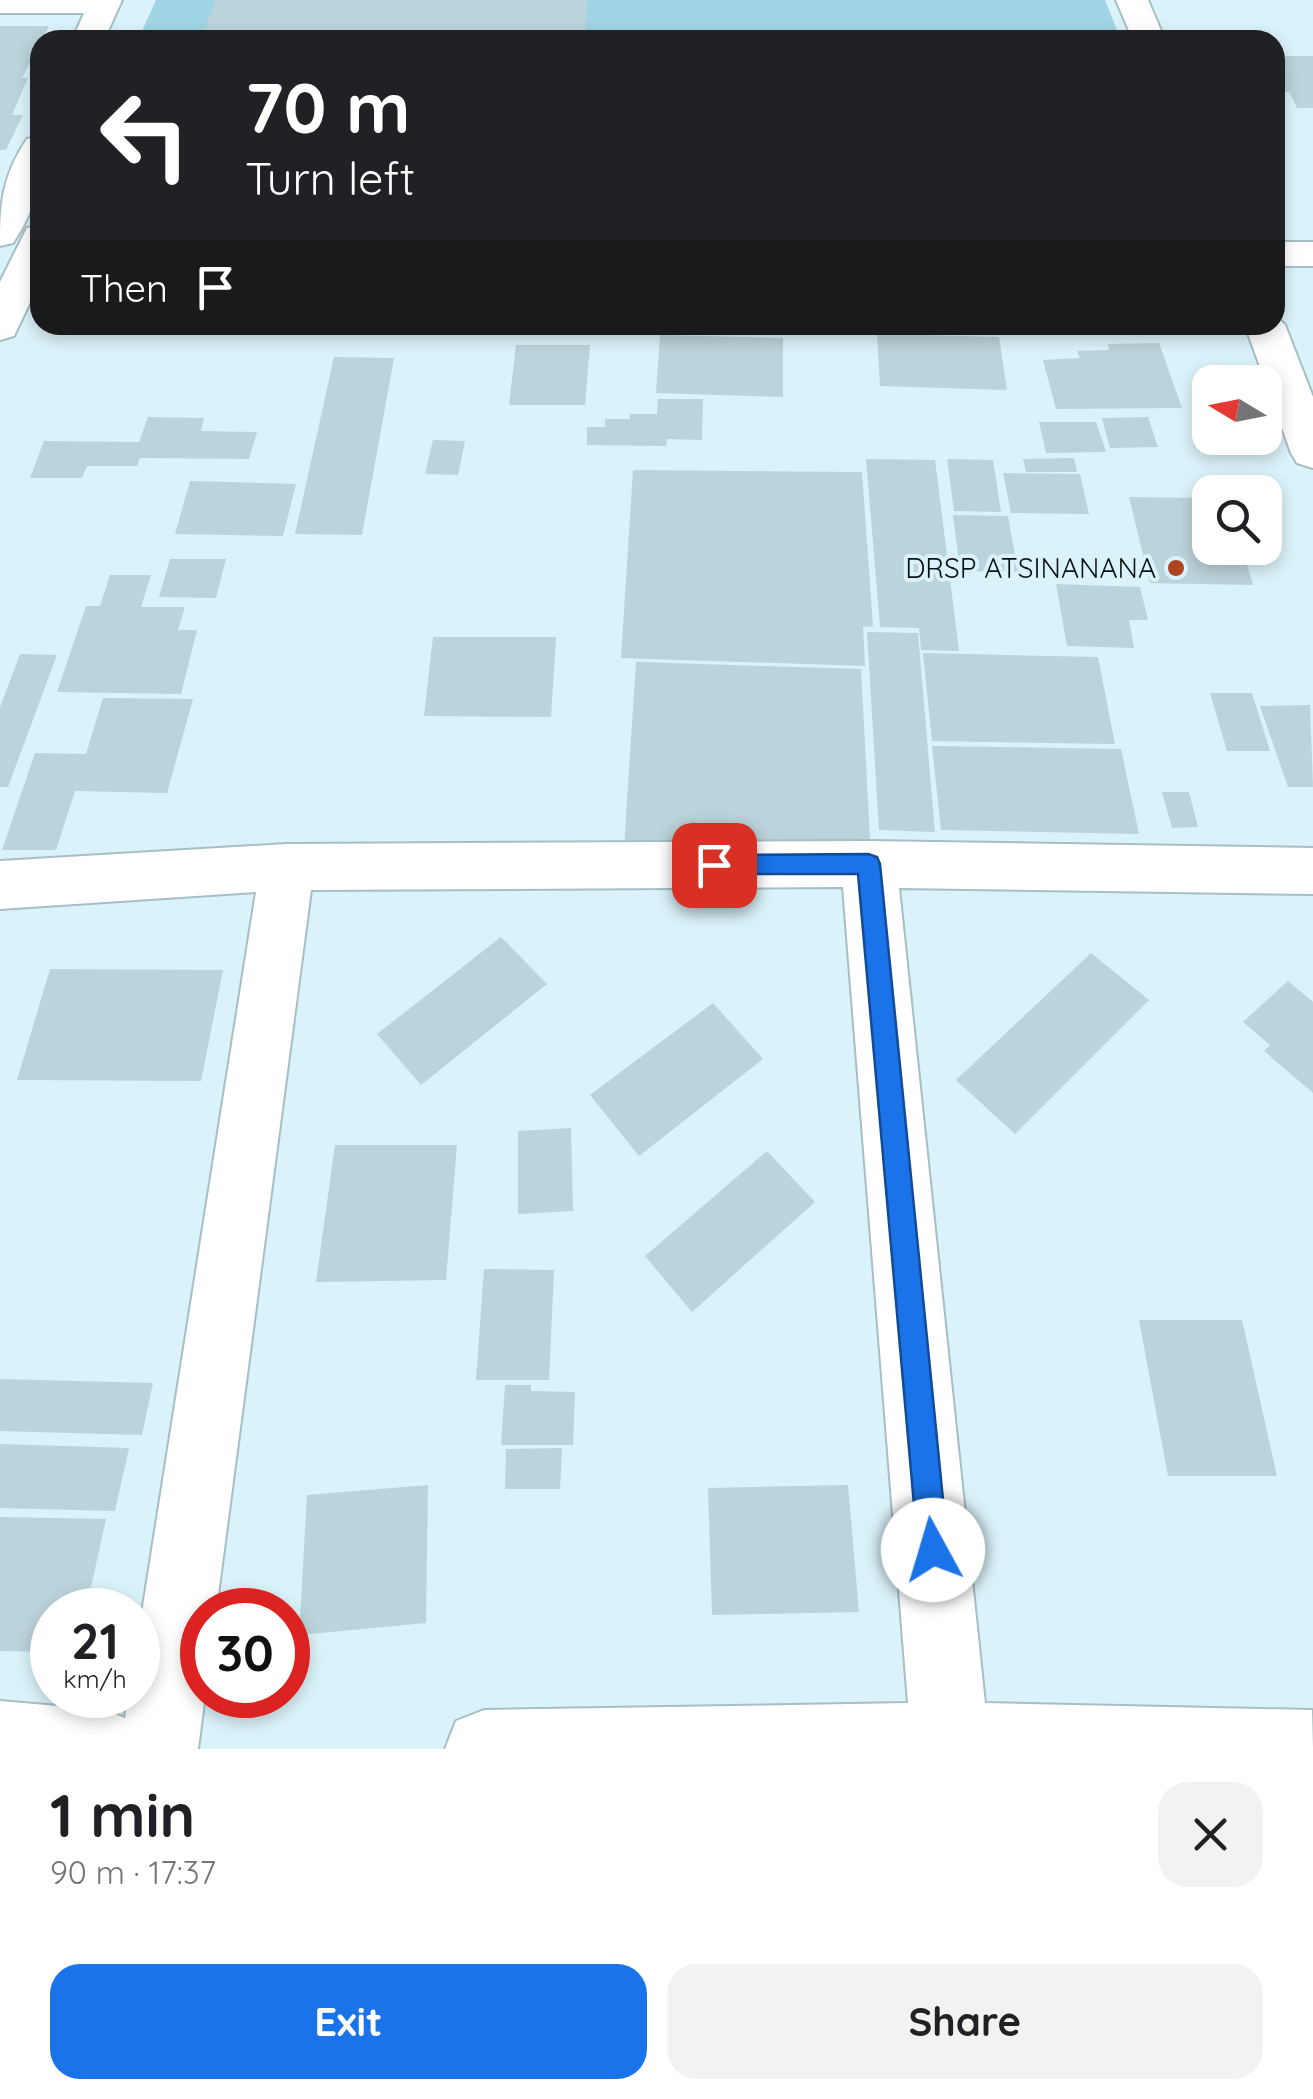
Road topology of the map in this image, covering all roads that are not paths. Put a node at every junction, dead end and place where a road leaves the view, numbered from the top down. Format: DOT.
graph roads {
  1 [pos="1132,0"];
  2 [pos="116,1"];
  3 [pos="0,4"];
  4 [pos="95,30"];
  5 [pos="120,30"];
  6 [pos="1144,30"];
  7 [pos="30,203"];
  8 [pos="22,248"];
  9 [pos="1285,254"];
  10 [pos="1313,254"];
  11 [pos="0,327"];
  12 [pos="1268,335"];
  13 [pos="1313,453"];
  14 [pos="868,864"];
  15 [pos="287,867"];
  16 [pos="1313,871"];
  17 [pos="0,884"];
  18 [pos="0,1740"];
  19 [pos="951,1745"];
  20 [pos="104,1749"];
  21 [pos="159,1749"];
  22 [pos="484,1749"];
  23 [pos="1312,1749"];
  1 -- 6 [label="street"];
  2 -- 3 [label="street"];
  2 -- 4 [label="street"];
  2 -- 5 [label="street"];
  7 -- 8 [label="street"];
  8 -- 11 [label="street"];
  9 -- 10 [label="street"];
  12 -- 13 [label="street"];
  14 -- 15 [label="street"];
  14 -- 16 [label="street"];
  14 -- 19 [label="street"];
  15 -- 17 [label="street"];
  15 -- 21 [label="street"];
  18 -- 20 [label="street"];
  19 -- 22 [label="street"];
  19 -- 23 [label="street"];
}
